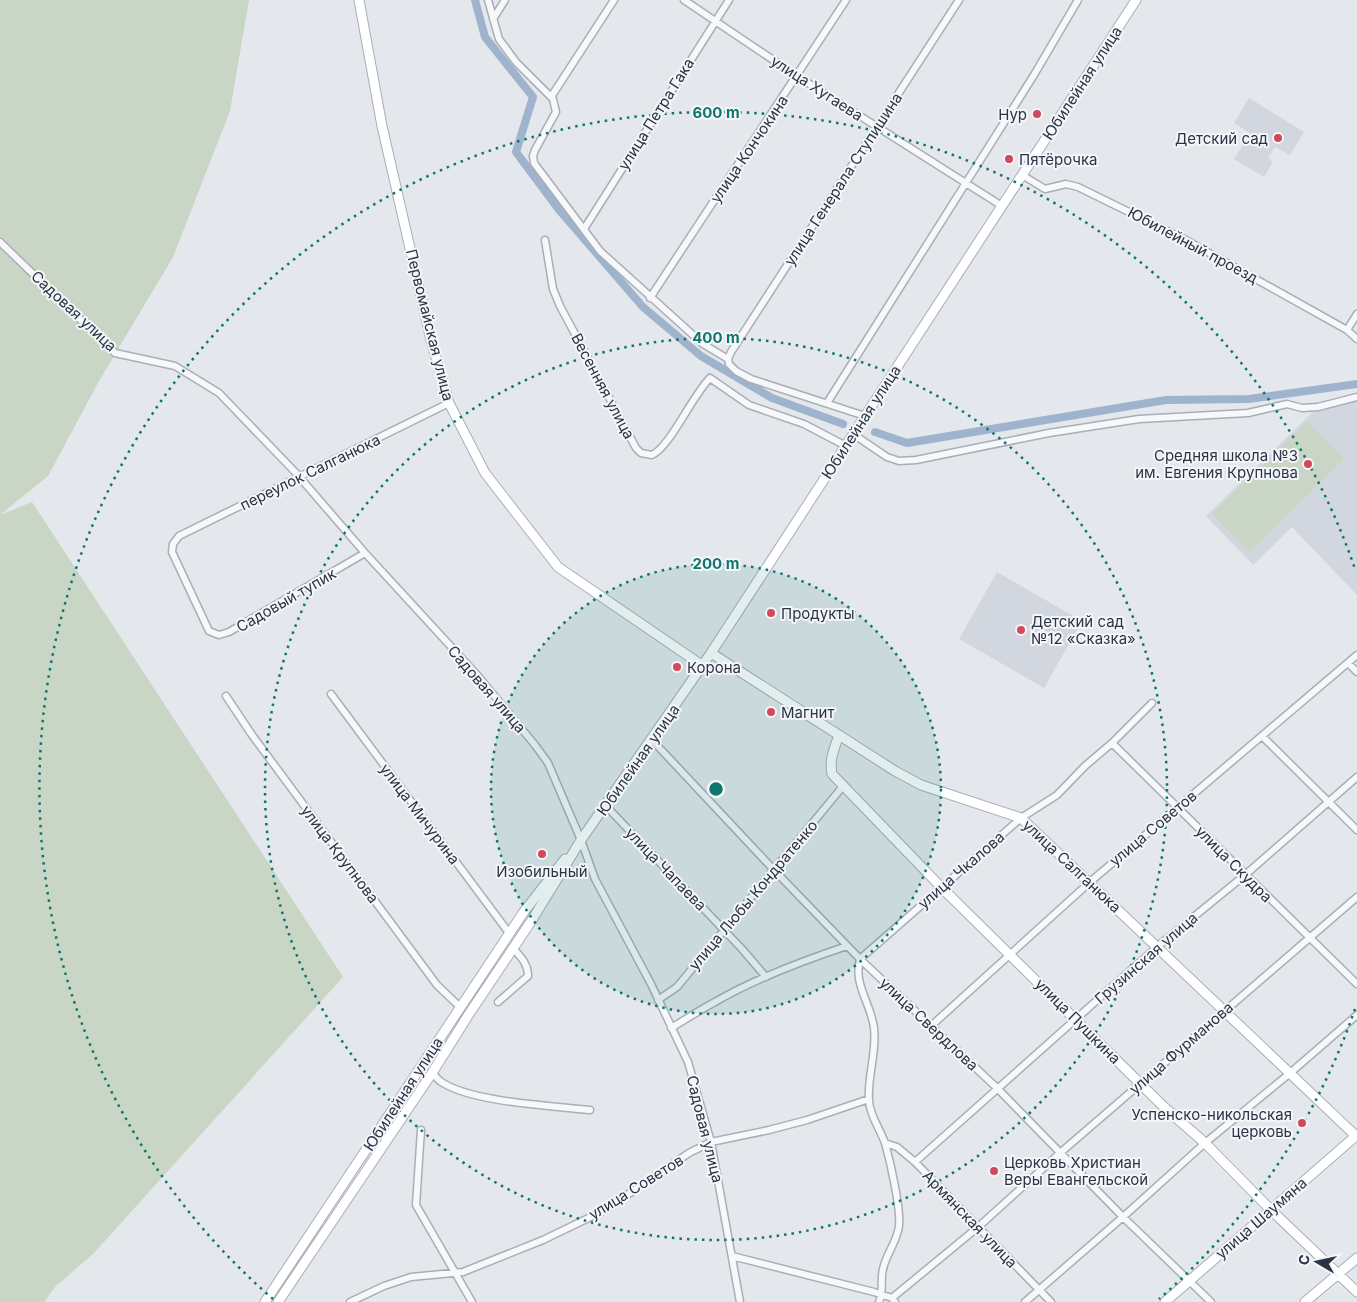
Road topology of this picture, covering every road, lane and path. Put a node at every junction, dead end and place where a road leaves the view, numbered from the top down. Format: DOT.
graph roads {
  1 [pos="359,0"];
  2 [pos="488,0"];
  3 [pos="505,0"];
  4 [pos="614,0"];
  5 [pos="684,0"];
  6 [pos="729,0"];
  7 [pos="846,0"];
  8 [pos="959,0"];
  9 [pos="1078,0"];
  10 [pos="1136,0"];
  11 [pos="493,19"];
  12 [pos="715,21"];
  13 [pos="798,76"];
  14 [pos="551,97"];
  15 [pos="877,126"];
  16 [pos="1022,175"];
  17 [pos="966,183"];
  18 [pos="1002,206"];
  19 [pos="584,229"];
  20 [pos="545,240"];
  21 [pos="0,242"];
  22 [pos="650,298"];
  23 [pos="1357,314"];
  24 [pos="1347,330"];
  25 [pos="1357,339"];
  26 [pos="728,359"];
  27 [pos="1357,397"];
  28 [pos="449,403"];
  29 [pos="827,403"];
  30 [pos="865,416"];
  31 [pos="853,434"];
  32 [pos="846,446"];
  33 [pos="299,478"];
  34 [pos="173,544"];
  35 [pos="365,553"];
  36 [pos="711,653"];
  37 [pos="1357,655"];
  38 [pos="1348,663"];
  39 [pos="702,666"];
  40 [pos="1357,672"];
  41 [pos="331,694"];
  42 [pos="226,696"];
  43 [pos="1152,703"];
  44 [pos="839,735"];
  45 [pos="1262,736"];
  46 [pos="652,740"];
  47 [pos="1112,743"];
  48 [pos="1357,777"];
  49 [pos="844,785"];
  50 [pos="1329,802"];
  51 [pos="606,806"];
  52 [pos="1178,808"];
  53 [pos="1021,818"];
  54 [pos="1357,830"];
  55 [pos="581,840"];
  56 [pos="774,870"];
  57 [pos="1245,875"];
  58 [pos="1090,882"];
  59 [pos="941,887"];
  60 [pos="1357,897"];
  61 [pos="724,931"];
  62 [pos="509,933"];
  63 [pos="1309,938"];
  64 [pos="847,946"];
  65 [pos="1158,946"];
  66 [pos="513,948"];
  67 [pos="1010,954"];
  68 [pos="860,959"];
  69 [pos="766,977"];
  70 [pos="1357,984"];
  71 [pos="658,1000"];
  72 [pos="498,1002"];
  73 [pos="460,1007"];
  74 [pos="1225,1010"];
  75 [pos="1357,1015"];
  76 [pos="1076,1018"];
  77 [pos="931,1026"];
  78 [pos="671,1028"];
  79 [pos="432,1073"];
  80 [pos="1289,1074"];
  81 [pos="1140,1084"];
  82 [pos="997,1088"];
  83 [pos="869,1098"];
  84 [pos="590,1110"];
  85 [pos="420,1130"];
  86 [pos="1357,1136"];
  87 [pos="711,1142"];
  88 [pos="885,1143"];
  89 [pos="1205,1143"];
  90 [pos="368,1147"];
  91 [pos="1060,1153"];
  92 [pos="378,1154"];
  93 [pos="915,1162"];
  94 [pos="1271,1210"];
  95 [pos="1123,1217"];
  96 [pos="977,1228"];
  97 [pos="732,1256"];
  98 [pos="1357,1258"];
  99 [pos="455,1274"];
  100 [pos="1338,1274"];
  101 [pos="1190,1281"];
  102 [pos="1039,1290"];
  103 [pos="1357,1292"];
  104 [pos="882,1295"];
  105 [pos="894,1300"];
  106 [pos="265,1302"];
  107 [pos="278,1302"];
  108 [pos="350,1302"];
  109 [pos="472,1302"];
  110 [pos="740,1302"];
  111 [pos="878,1302"];
  112 [pos="1025,1302"];
  113 [pos="1051,1302"];
  114 [pos="1166,1302"];
  115 [pos="1211,1302"];
  116 [pos="1305,1302"];
  1 -- 28 [label="main road, Первомайская улица"];
  2 -- 11 [label="street"];
  3 -- 11 [label="street"];
  4 -- 14 [label="street"];
  5 -- 12 [label="street, улица Хугаева"];
  6 -- 12 [label="street, улица Петра Гака"];
  7 -- 13 [label="street, улица Кончокина"];
  8 -- 15 [label="street, улица Генерала Ступишина"];
  9 -- 17 [label="street"];
  10 -- 16 [label="main road, Юбилейная улица"];
  11 -- 14 [label="street"];
  12 -- 13 [label="street, улица Хугаева"];
  12 -- 19 [label="street, улица Петра Гака"];
  13 -- 15 [label="street, улица Хугаева"];
  13 -- 22 [label="street, улица Кончокина"];
  14 -- 19 [label="street"];
  15 -- 17 [label="street, улица Хугаева"];
  15 -- 26 [label="street, улица Генерала Ступишина"];
  16 -- 18 [label="main road, Юбилейная улица"];
  16 -- 24 [label="street, Юбилейный проезд"];
  17 -- 18 [label="street, улица Хугаева"];
  17 -- 29 [label="street"];
  18 -- 30 [label="main road, Юбилейная улица"];
  19 -- 22 [label="street"];
  20 -- 32 [label="street, Весенняя улица"];
  21 -- 33 [label="street, Садовая улица"];
  22 -- 26 [label="street"];
  23 -- 24 [label="street"];
  24 -- 25 [label="street, Юбилейный проезд"];
  26 -- 29 [label="street"];
  27 -- 31 [label="street"];
  28 -- 33 [label="street, переулок Салганюка"];
  28 -- 39 [label="main road, Первомайская улица"];
  29 -- 30 [label="street"];
  30 -- 31 [label="main road, Юбилейная улица"];
  31 -- 32 [label="main road, Юбилейная улица"];
  32 -- 36 [label="main road, Юбилейная улица"];
  33 -- 34 [label="street, переулок Салганюка"];
  33 -- 35 [label="street, Садовая улица"];
  34 -- 35 [label="street, Садовый тупик"];
  35 -- 55 [label="street, Садовая улица"];
  36 -- 39 [label="main road, Юбилейная улица"];
  36 -- 44 [label="main road, улица Салганюка"];
  37 -- 38 [label="street, улица Советов"];
  38 -- 40 [label="street"];
  38 -- 45 [label="street, улица Советов"];
  39 -- 46 [label="main road, Юбилейная улица"];
  41 -- 62 [label="street, улица Мичурина"];
  42 -- 73 [label="street, улица Крупнова"];
  43 -- 47 [label="street, улица Чкалова"];
  44 -- 49 [label="main road, улица Пушкина"];
  44 -- 53 [label="main road, улица Салганюка"];
  45 -- 50 [label="street"];
  45 -- 52 [label="street, улица Советов"];
  46 -- 51 [label="main road, Юбилейная улица"];
  46 -- 56 [label="street, улица Свердлова"];
  47 -- 52 [label="street, улица Скудра"];
  47 -- 53 [label="street, улица Чкалова"];
  48 -- 50 [label="street, Грузинская улица"];
  49 -- 56 [label="street, улица Любы Кондратенко"];
  49 -- 59 [label="main road, улица Пушкина"];
  50 -- 54 [label="street"];
  50 -- 57 [label="street, Грузинская улица"];
  51 -- 55 [label="main road, Юбилейная улица"];
  51 -- 61 [label="street, улица Чапаева"];
  52 -- 57 [label="street, улица Скудра"];
  52 -- 58 [label="street, улица Советов"];
  53 -- 58 [label="main road, улица Салганюка"];
  53 -- 59 [label="street, улица Чкалова"];
  55 -- 62 [label="main road, Юбилейная улица"];
  55 -- 66 [label="main road, Юбилейная улица"];
  55 -- 71 [label="street, Садовая улица"];
  56 -- 61 [label="street, улица Любы Кондратенко"];
  56 -- 64 [label="street, улица Свердлова"];
  57 -- 63 [label="street, улица Скудра"];
  57 -- 65 [label="street, Грузинская улица"];
  58 -- 65 [label="main road, улица Салганюка"];
  58 -- 67 [label="street, улица Советов"];
  59 -- 67 [label="main road, улица Пушкина"];
  59 -- 68 [label="street, улица Чкалова"];
  60 -- 63 [label="street, улица Фурманова"];
  61 -- 69 [label="street, улица Чапаева"];
  61 -- 71 [label="street, улица Любы Кондратенко"];
  62 -- 73 [label="main road, Юбилейная улица"];
  63 -- 70 [label="street, улица Скудра"];
  63 -- 74 [label="street, улица Фурманова"];
  64 -- 68 [label="street, улица Свердлова"];
  64 -- 69 [label="street"];
  65 -- 74 [label="main road, улица Салганюка"];
  65 -- 76 [label="street, Грузинская улица"];
  66 -- 72 [label="street"];
  66 -- 79 [label="main road, Юбилейная улица"];
  67 -- 76 [label="main road, улица Пушкина"];
  67 -- 77 [label="street, улица Советов"];
  68 -- 77 [label="street, улица Свердлова"];
  68 -- 83 [label="street"];
  69 -- 78 [label="street"];
  71 -- 78 [label="street, Садовая улица"];
  73 -- 90 [label="main road, Юбилейная улица"];
  74 -- 80 [label="main road, улица Салганюка"];
  74 -- 81 [label="street, улица Фурманова"];
  75 -- 80 [label="street"];
  76 -- 81 [label="main road, улица Пушкина"];
  76 -- 82 [label="street, Грузинская улица"];
  77 -- 82 [label="street, улица Свердлова"];
  78 -- 87 [label="street, Садовая улица"];
  79 -- 84 [label="street"];
  79 -- 92 [label="main road, Юбилейная улица"];
  80 -- 86 [label="main road, улица Салганюка"];
  80 -- 89 [label="street"];
  81 -- 89 [label="main road, улица Пушкина"];
  81 -- 91 [label="street, улица Фурманова"];
  82 -- 91 [label="street, улица Свердлова"];
  82 -- 93 [label="street, Грузинская улица"];
  83 -- 87 [label="street, улица Советов"];
  83 -- 88 [label="street"];
  85 -- 99 [label="street"];
  86 -- 94 [label="main road, улица Шаумяна"];
  87 -- 97 [label="street, Садовая улица"];
  87 -- 99 [label="street, улица Советов"];
  88 -- 93 [label="street, Армянская улица"];
  88 -- 104 [label="street"];
  89 -- 94 [label="main road, улица Пушкина"];
  89 -- 95 [label="street"];
  90 -- 92 [label="main road"];
  90 -- 106 [label="main road, Юбилейная улица"];
  91 -- 95 [label="street, улица Свердлова"];
  91 -- 96 [label="street, улица Фурманова"];
  92 -- 107 [label="main road, Юбилейная улица"];
  93 -- 96 [label="street, Армянская улица"];
  94 -- 100 [label="main road, улица Пушкина"];
  94 -- 101 [label="main road, улица Шаумяна"];
  95 -- 101 [label="street, улица Свердлова"];
  95 -- 102 [label="street"];
  96 -- 102 [label="street, Армянская улица"];
  96 -- 105 [label="street, улица Фурманова"];
  97 -- 104 [label="street"];
  97 -- 110 [label="street, Садовая улица"];
  98 -- 100 [label="main road"];
  99 -- 108 [label="street, улица Советов"];
  99 -- 109 [label="street"];
  100 -- 103 [label="main road, улица Пушкина"];
  100 -- 116 [label="main road"];
  101 -- 114 [label="main road, улица Шаумяна"];
  101 -- 115 [label="street, улица Свердлова"];
  102 -- 112 [label="street"];
  102 -- 113 [label="street, Армянская улица"];
  104 -- 105 [label="street"];
  104 -- 111 [label="street"];
}
